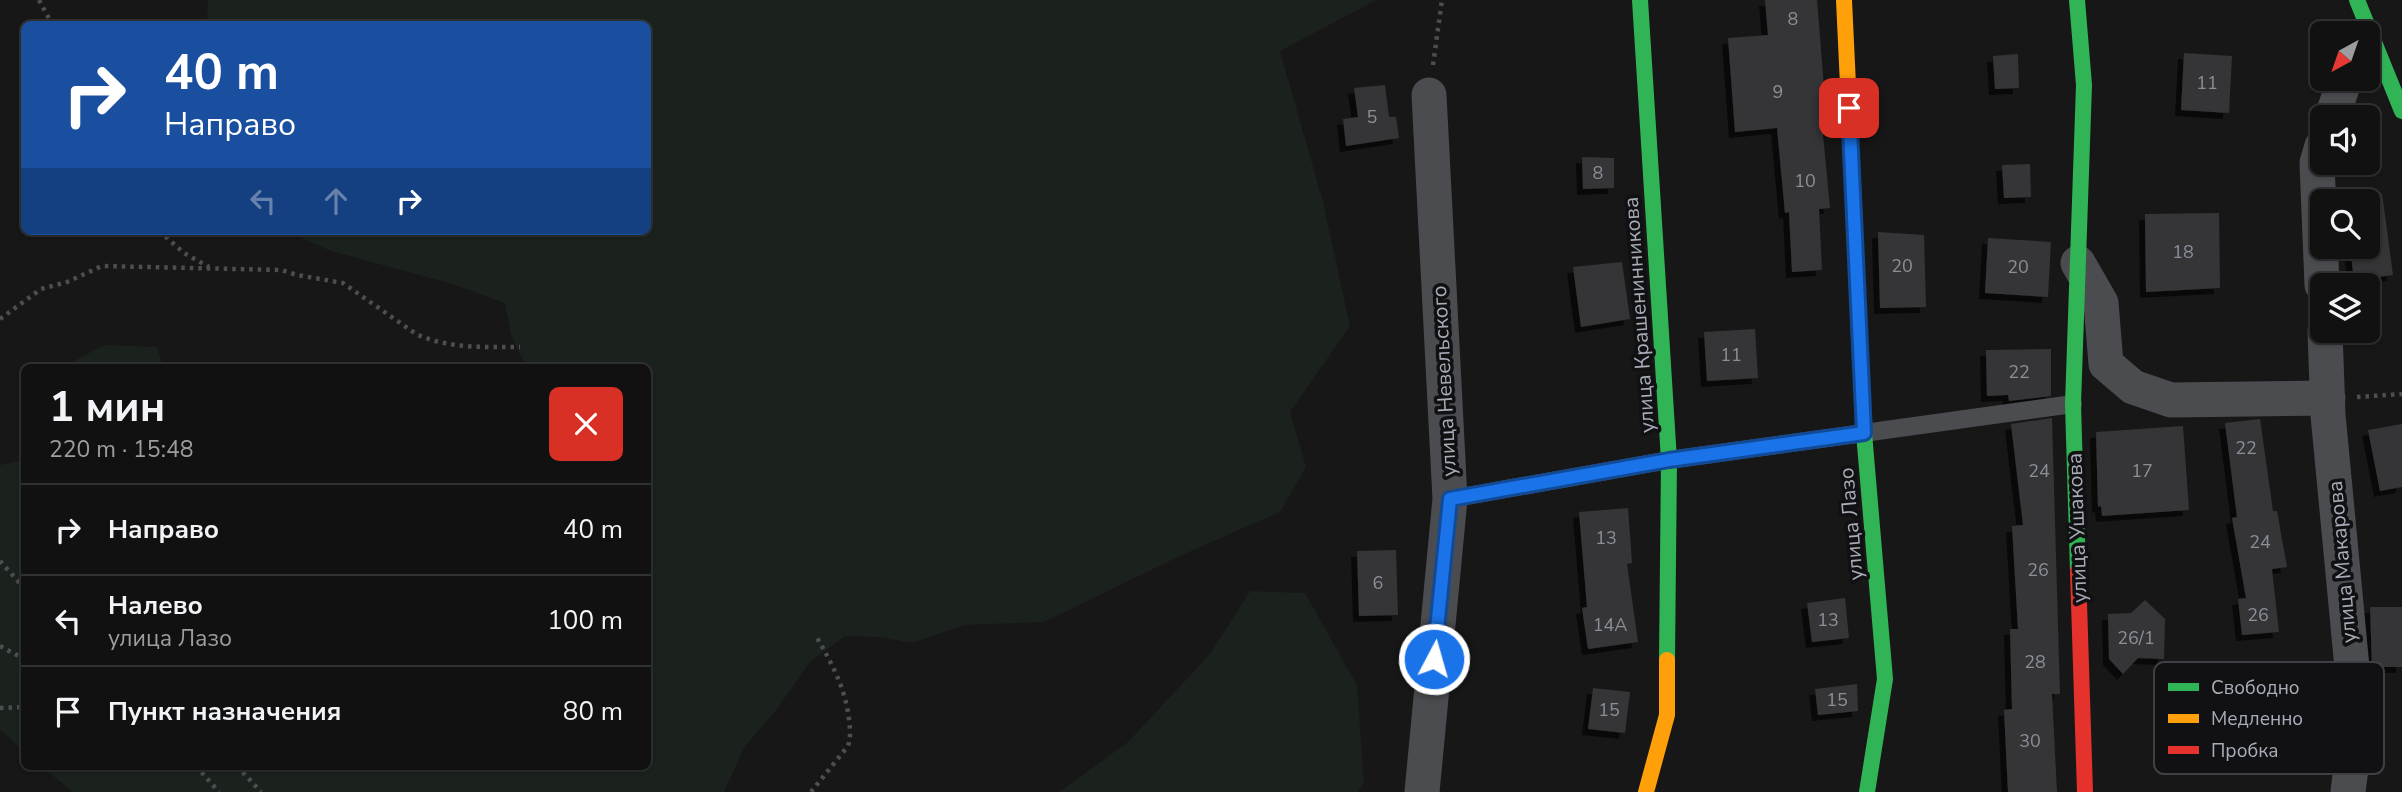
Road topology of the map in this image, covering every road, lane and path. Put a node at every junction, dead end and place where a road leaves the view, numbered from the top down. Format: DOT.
graph roads {
  1 [pos="39,0"];
  2 [pos="1442,0"];
  3 [pos="1640,0"];
  4 [pos="1844,0"];
  5 [pos="2077,0"];
  6 [pos="2361,18"];
  7 [pos="50,21"];
  8 [pos="1429,95"];
  9 [pos="2402,111"];
  10 [pos="2317,175"];
  11 [pos="164,235"];
  12 [pos="2078,263"];
  13 [pos="210,268"];
  14 [pos="2321,273"];
  15 [pos="0,319"];
  16 [pos="2326,343"];
  17 [pos="520,347"];
  18 [pos="2402,394"];
  19 [pos="2328,398"];
  20 [pos="2073,404"];
  21 [pos="1864,433"];
  22 [pos="1669,460"];
  23 [pos="1450,499"];
  24 [pos="0,561"];
  25 [pos="21,585"];
  26 [pos="816,636"];
  27 [pos="0,646"];
  28 [pos="21,657"];
  29 [pos="2352,662"];
  30 [pos="21,707"];
  31 [pos="0,708"];
  32 [pos="199,770"];
  33 [pos="241,770"];
  34 [pos="2350,774"];
  35 [pos="219,792"];
  36 [pos="261,792"];
  37 [pos="811,792"];
  38 [pos="1422,792"];
  39 [pos="1646,792"];
  40 [pos="1867,792"];
  41 [pos="2085,792"];
  42 [pos="2348,792"];
  1 -- 7 [label="path"];
  2 -- 8 [label="path"];
  3 -- 22 [label="street, улица Крашенинникова"];
  4 -- 21 [label="street, улица Лазо"];
  5 -- 12 [label="street, улица Ушакова"];
  6 -- 9 [label="street"];
  8 -- 23 [label="street, улица Невельского"];
  10 -- 14 [label="street"];
  11 -- 13 [label="path"];
  12 -- 19 [label="street"];
  12 -- 20 [label="street, улица Ушакова"];
  13 -- 15 [label="path"];
  13 -- 17 [label="path"];
  16 -- 19 [label="street, улица Макарова"];
  18 -- 19 [label="path"];
  19 -- 29 [label="street, улица Макарова"];
  20 -- 21 [label="lane"];
  20 -- 41 [label="street, улица Ушакова"];
  21 -- 22 [label="lane"];
  21 -- 40 [label="street, улица Лазо"];
  22 -- 23 [label="lane"];
  22 -- 39 [label="street, улица Крашенинникова"];
  23 -- 38 [label="street, улица Невельского"];
  24 -- 25 [label="path"];
  26 -- 37 [label="path"];
  27 -- 28 [label="path"];
  30 -- 31 [label="path"];
  32 -- 35 [label="path"];
  33 -- 36 [label="path"];
  34 -- 42 [label="street, улица Макарова"];
}
